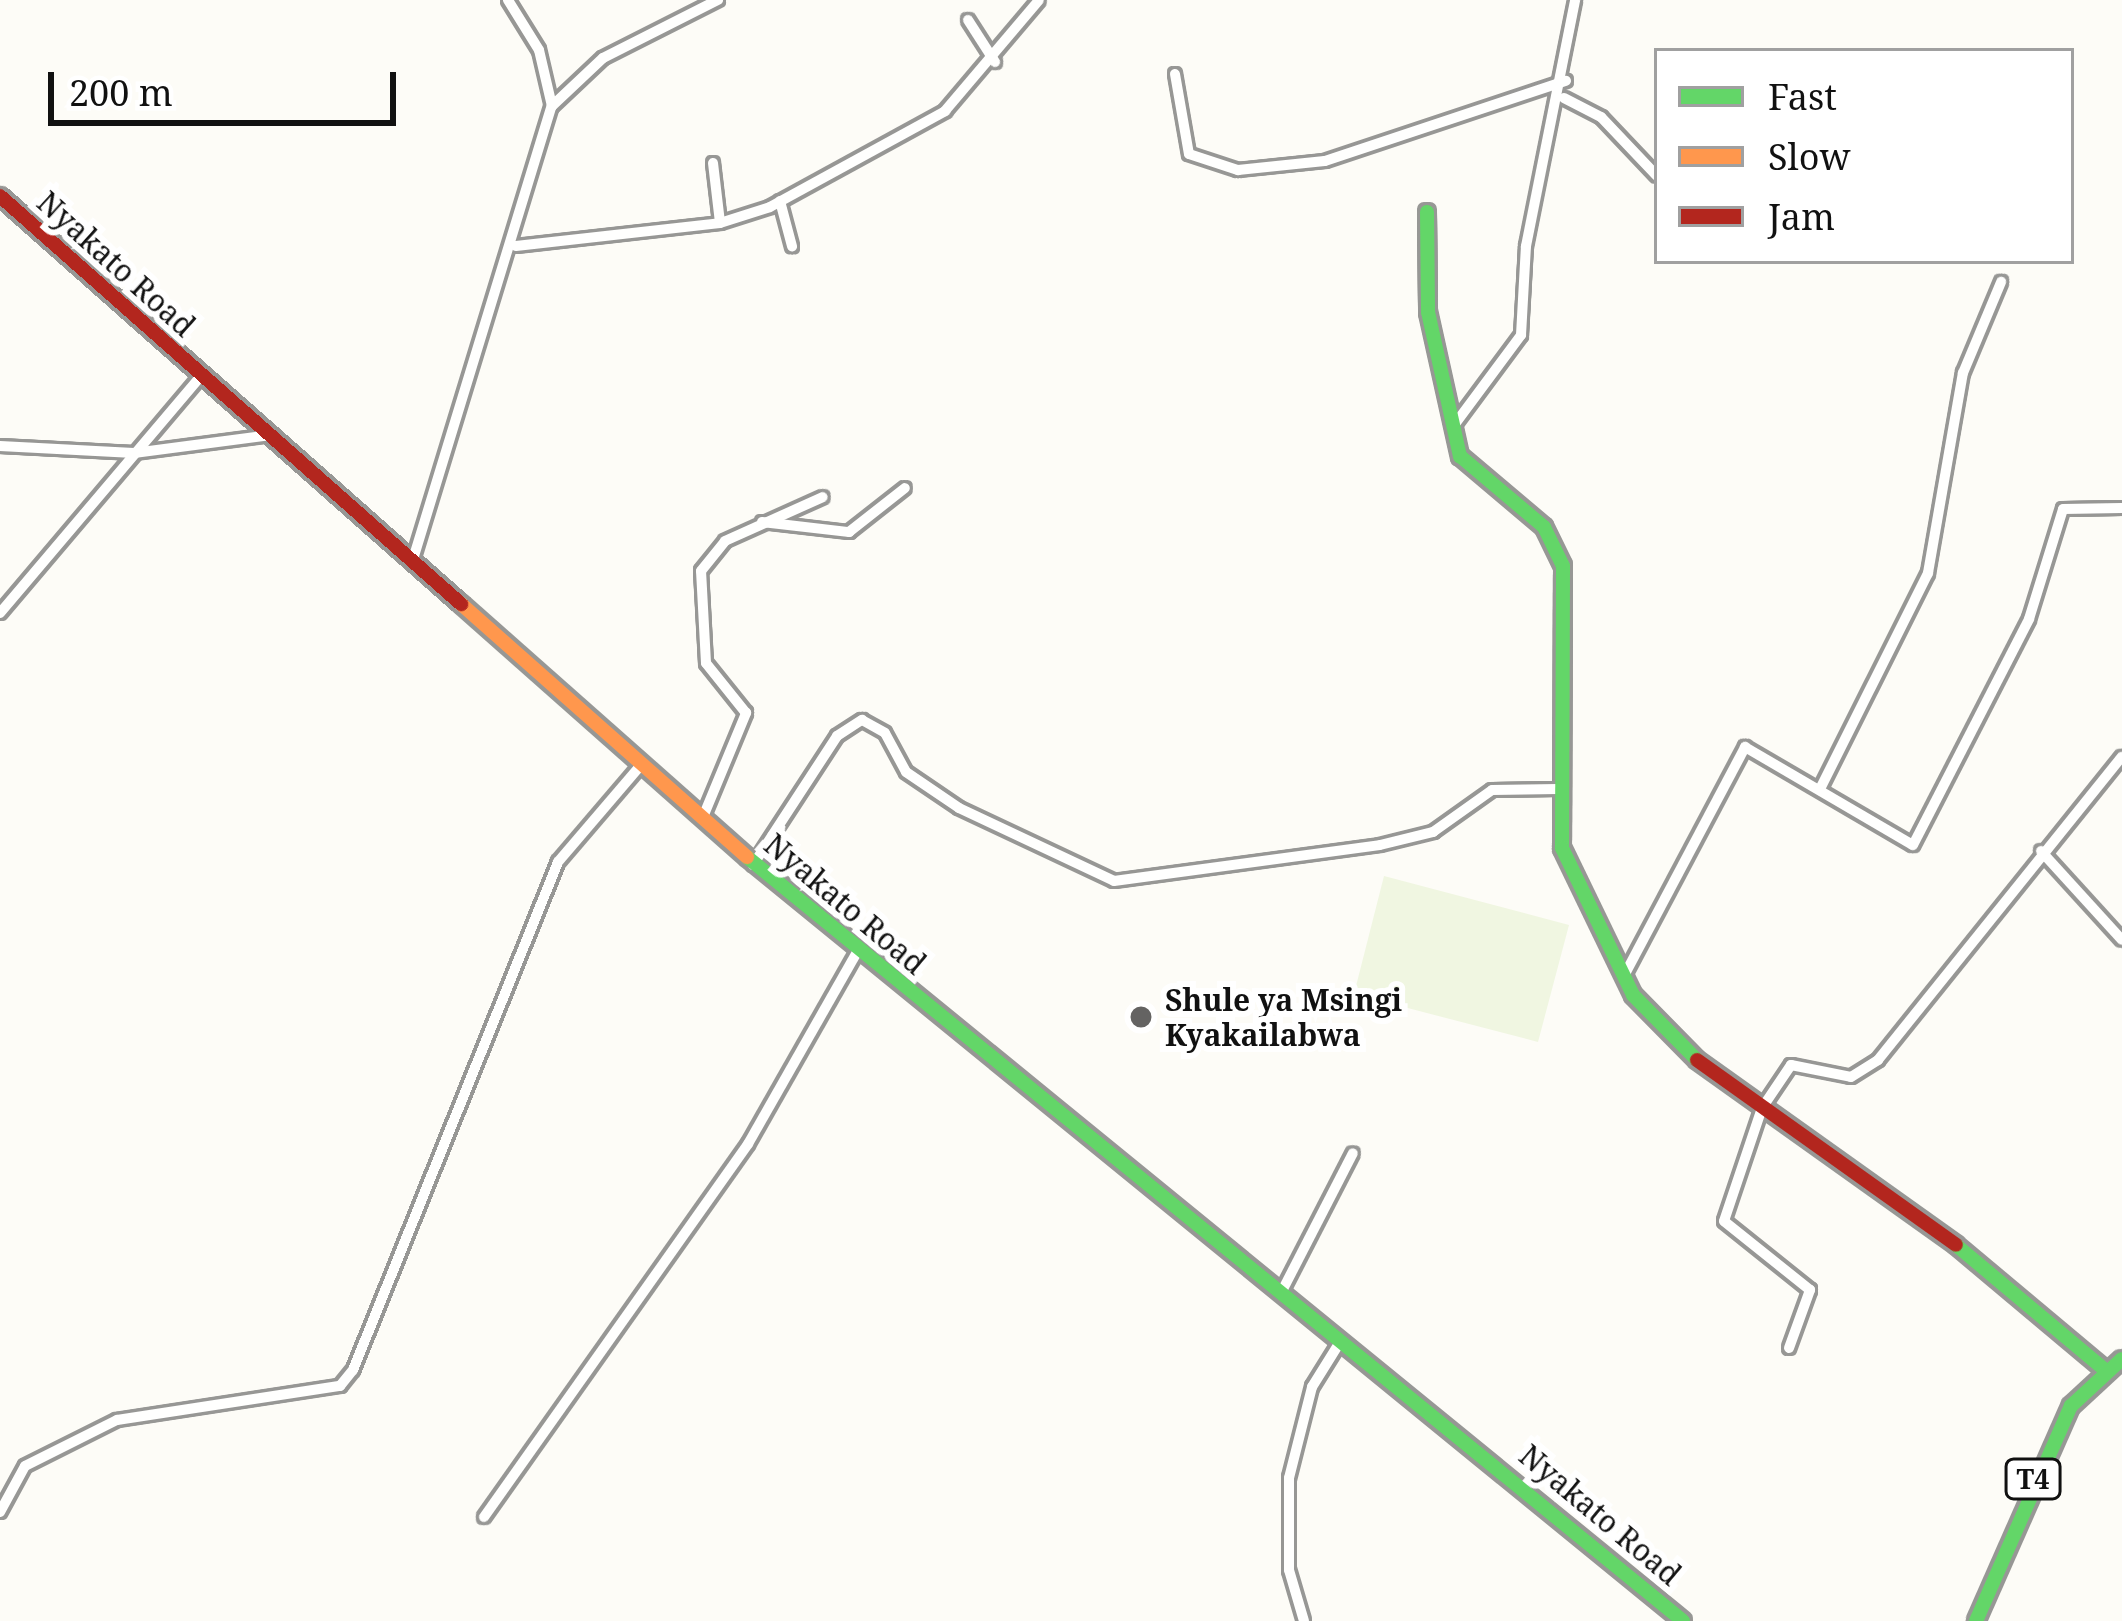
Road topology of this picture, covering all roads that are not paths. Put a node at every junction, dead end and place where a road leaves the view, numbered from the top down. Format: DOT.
graph roads {
  1 [pos="508,0"];
  2 [pos="718,0"];
  3 [pos="1039,0"];
  4 [pos="1576,0"];
  5 [pos="968,20"];
  6 [pos="995,62"];
  7 [pos="1175,74"];
  8 [pos="1566,81"];
  9 [pos="1564,98"];
  10 [pos="552,106"];
  11 [pos="713,163"];
  12 [pos="1654,173"];
  13 [pos="0,196"];
  14 [pos="780,202"];
  15 [pos="1427,212"];
  16 [pos="720,223"];
  17 [pos="516,246"];
  18 [pos="792,246"];
  19 [pos="2001,282"];
  20 [pos="200,376"];
  21 [pos="1455,424"];
  22 [pos="278,434"];
  23 [pos="0,446"];
  24 [pos="134,453"];
  25 [pos="905,488"];
  26 [pos="823,497"];
  27 [pos="2122,508"];
  28 [pos="762,522"];
  29 [pos="414,556"];
  30 [pos="0,614"];
  31 [pos="2122,758"];
  32 [pos="639,767"];
  33 [pos="1821,787"];
  34 [pos="1558,789"];
  35 [pos="703,817"];
  36 [pos="2041,851"];
  37 [pos="753,865"];
  38 [pos="2122,940"];
  39 [pos="856,955"];
  40 [pos="1625,974"];
  41 [pos="1762,1108"];
  42 [pos="1353,1153"];
  43 [pos="1280,1293"];
  44 [pos="1340,1342"];
  45 [pos="1790,1348"];
  46 [pos="2122,1359"];
  47 [pos="2106,1371"];
  48 [pos="0,1512"];
  49 [pos="484,1517"];
  50 [pos="1304,1621"];
  51 [pos="1683,1621"];
  52 [pos="1976,1621"];
  1 -- 10 [label="street"];
  2 -- 10 [label="street"];
  3 -- 6 [label="street"];
  4 -- 8 [label="street"];
  5 -- 6 [label="street"];
  6 -- 14 [label="street"];
  7 -- 8 [label="street"];
  8 -- 9 [label="street"];
  9 -- 12 [label="street"];
  9 -- 21 [label="street"];
  10 -- 17 [label="street"];
  11 -- 16 [label="street"];
  13 -- 20 [label="main road, Nyakato Road"];
  14 -- 16 [label="street"];
  14 -- 18 [label="street"];
  15 -- 21 [label="main road"];
  16 -- 17 [label="street"];
  17 -- 29 [label="street"];
  19 -- 33 [label="street"];
  20 -- 22 [label="main road, Nyakato Road"];
  20 -- 24 [label="street"];
  21 -- 34 [label="main road"];
  22 -- 24 [label="street"];
  22 -- 29 [label="main road, Nyakato Road"];
  23 -- 24 [label="street"];
  24 -- 30 [label="street"];
  25 -- 28 [label="street"];
  26 -- 28 [label="street"];
  27 -- 33 [label="street"];
  28 -- 35 [label="street"];
  29 -- 32 [label="main road, Nyakato Road"];
  31 -- 36 [label="street"];
  32 -- 35 [label="main road, Nyakato Road"];
  32 -- 48 [label="street"];
  33 -- 40 [label="street"];
  34 -- 37 [label="street"];
  34 -- 40 [label="main road"];
  35 -- 37 [label="main road, Nyakato Road"];
  36 -- 38 [label="street"];
  36 -- 41 [label="street"];
  37 -- 39 [label="main road, Nyakato Road"];
  39 -- 43 [label="main road, Nyakato Road"];
  39 -- 49 [label="street"];
  40 -- 41 [label="main road"];
  41 -- 45 [label="street"];
  41 -- 47 [label="main road"];
  42 -- 43 [label="street"];
  43 -- 44 [label="main road, Nyakato Road"];
  44 -- 50 [label="street"];
  44 -- 51 [label="main road, Nyakato Road"];
  46 -- 47 [label="main road, T4"];
  47 -- 52 [label="main road, T4"];
}
